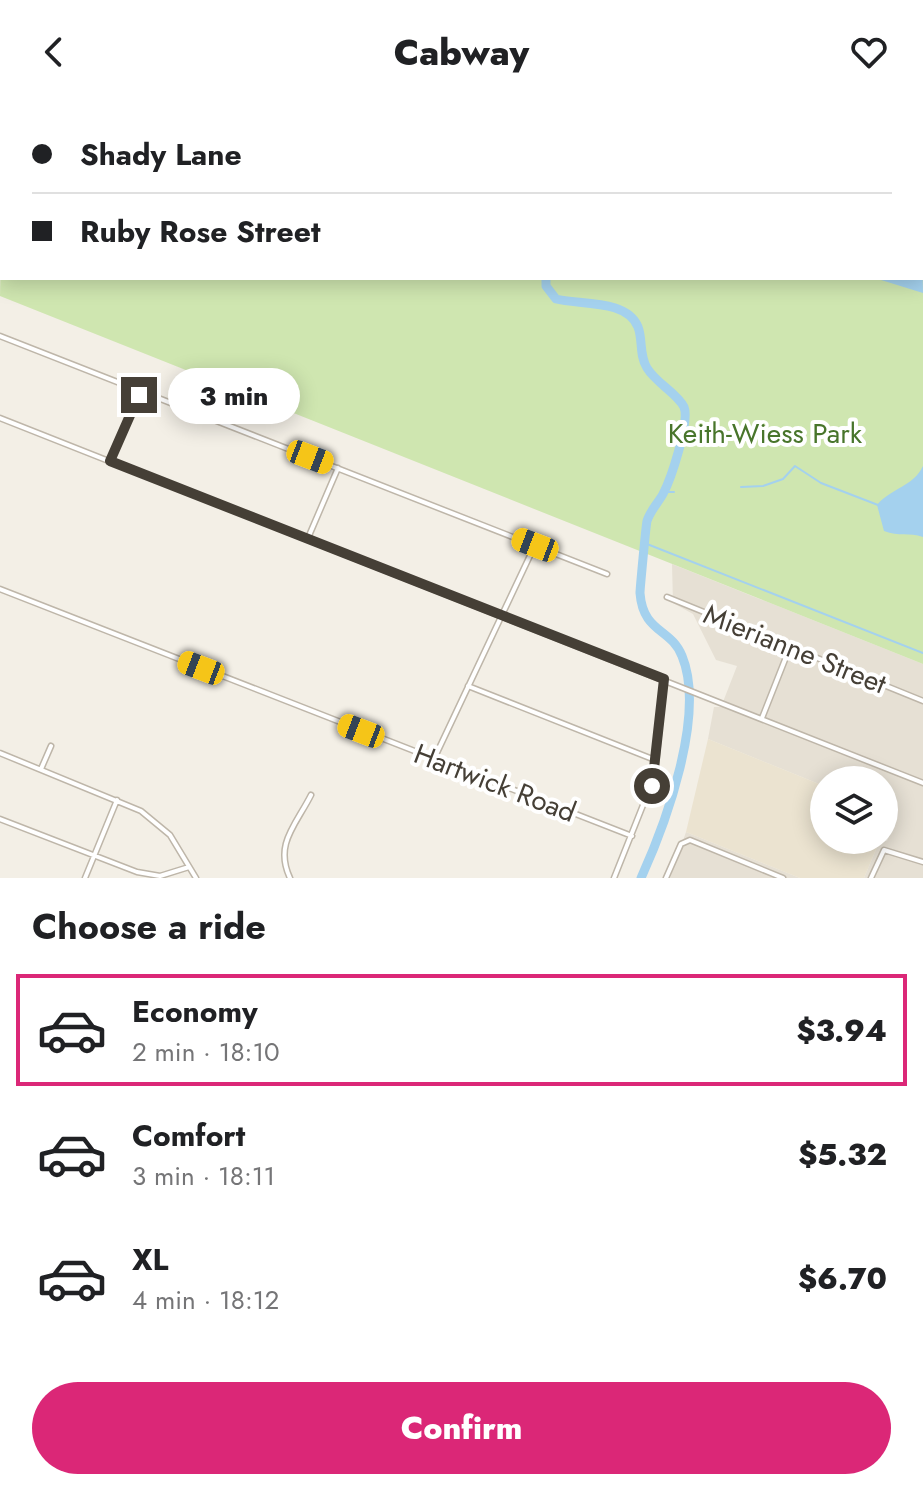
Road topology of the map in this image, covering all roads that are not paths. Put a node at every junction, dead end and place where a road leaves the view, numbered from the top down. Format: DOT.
graph roads {
  1 [pos="0,336"];
  2 [pos="141,391"];
  3 [pos="0,418"];
  4 [pos="110,461"];
  5 [pos="338,468"];
  6 [pos="308,538"];
  7 [pos="535,545"];
  8 [pos="607,574"];
  9 [pos="0,589"];
  10 [pos="667,597"];
  11 [pos="504,615"];
  12 [pos="790,647"];
  13 [pos="666,680"];
  14 [pos="468,686"];
  15 [pos="923,701"];
  16 [pos="762,718"];
  17 [pos="51,746"];
  18 [pos="0,753"];
  19 [pos="434,759"];
  20 [pos="656,760"];
  21 [pos="41,769"];
  22 [pos="923,783"];
  23 [pos="311,795"];
  24 [pos="117,800"];
  25 [pos="0,819"];
  26 [pos="632,836"];
  27 [pos="94,856"];
  28 [pos="923,862"];
  29 [pos="189,867"];
  30 [pos="85,878"];
  31 [pos="196,878"];
  32 [pos="290,878"];
  33 [pos="614,878"];
  34 [pos="666,878"];
  35 [pos="783,878"];
  36 [pos="871,878"];
  1 -- 2 [label="street"];
  2 -- 4 [label="street"];
  2 -- 5 [label="street"];
  3 -- 4 [label="street"];
  4 -- 6 [label="street"];
  5 -- 6 [label="street"];
  5 -- 7 [label="street"];
  6 -- 11 [label="street"];
  7 -- 8 [label="street"];
  7 -- 11 [label="street"];
  9 -- 19 [label="street, Hartwick Road"];
  10 -- 12 [label="street, Mierianne Street"];
  11 -- 13 [label="street"];
  11 -- 14 [label="street"];
  12 -- 15 [label="street, Mierianne Street"];
  12 -- 16 [label="street"];
  13 -- 16 [label="street"];
  13 -- 20 [label="street"];
  14 -- 19 [label="street"];
  14 -- 20 [label="street"];
  16 -- 22 [label="street"];
  17 -- 21 [label="street"];
  18 -- 21 [label="street"];
  19 -- 26 [label="street, Hartwick Road"];
  20 -- 26 [label="street"];
  21 -- 24 [label="street"];
  23 -- 32 [label="street"];
  24 -- 27 [label="street"];
  24 -- 29 [label="street"];
  25 -- 27 [label="street"];
  26 -- 33 [label="street"];
  27 -- 29 [label="street"];
  27 -- 30 [label="street"];
  28 -- 36 [label="street"];
  29 -- 31 [label="street"];
  34 -- 35 [label="street"];
}
